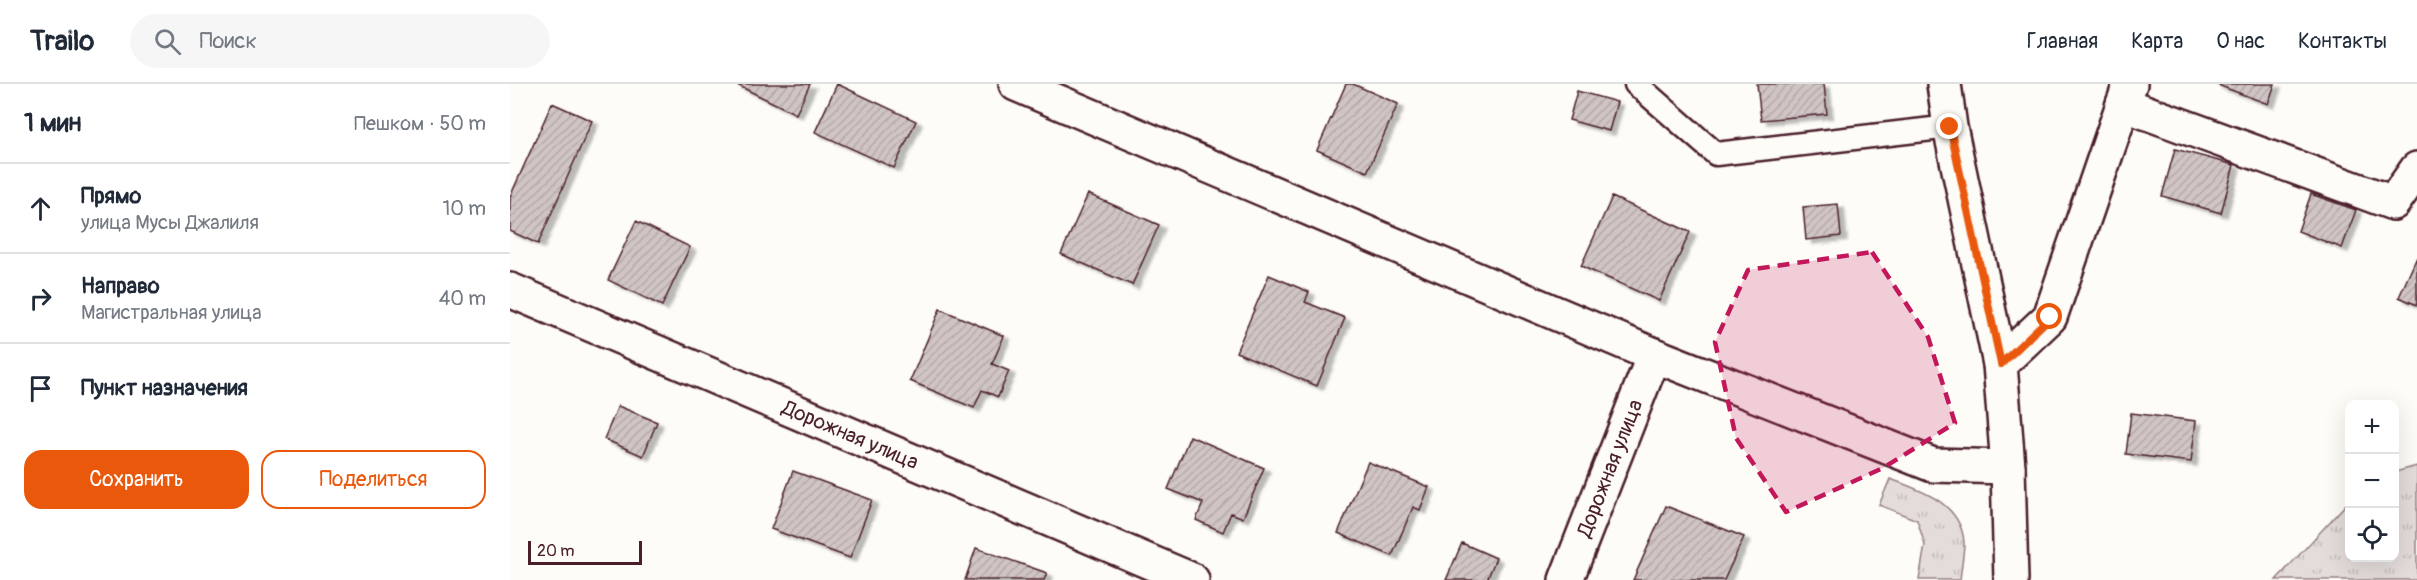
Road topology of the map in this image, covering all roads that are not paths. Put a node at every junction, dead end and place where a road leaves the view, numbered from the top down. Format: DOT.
graph roads {
  1 [pos="1016,84"];
  2 [pos="1636,84"];
  3 [pos="1944,84"];
  4 [pos="2126,94"];
  5 [pos="1950,127"];
  6 [pos="2417,169"];
  7 [pos="2405,208"];
  8 [pos="510,290"];
  9 [pos="1654,355"];
  10 [pos="2001,364"];
  11 [pos="2008,467"];
  12 [pos="1192,580"];
  13 [pos="1566,580"];
  14 [pos="2011,580"];
  1 -- 9 [label="street"];
  2 -- 5 [label="lane"];
  3 -- 5 [label="street"];
  4 -- 7 [label="street"];
  4 -- 10 [label="street"];
  5 -- 10 [label="street"];
  6 -- 7 [label="street"];
  8 -- 12 [label="street, Дорожная улица"];
  9 -- 11 [label="street"];
  9 -- 13 [label="street, Дорожная улица"];
  10 -- 11 [label="street"];
  11 -- 14 [label="street"];
}
